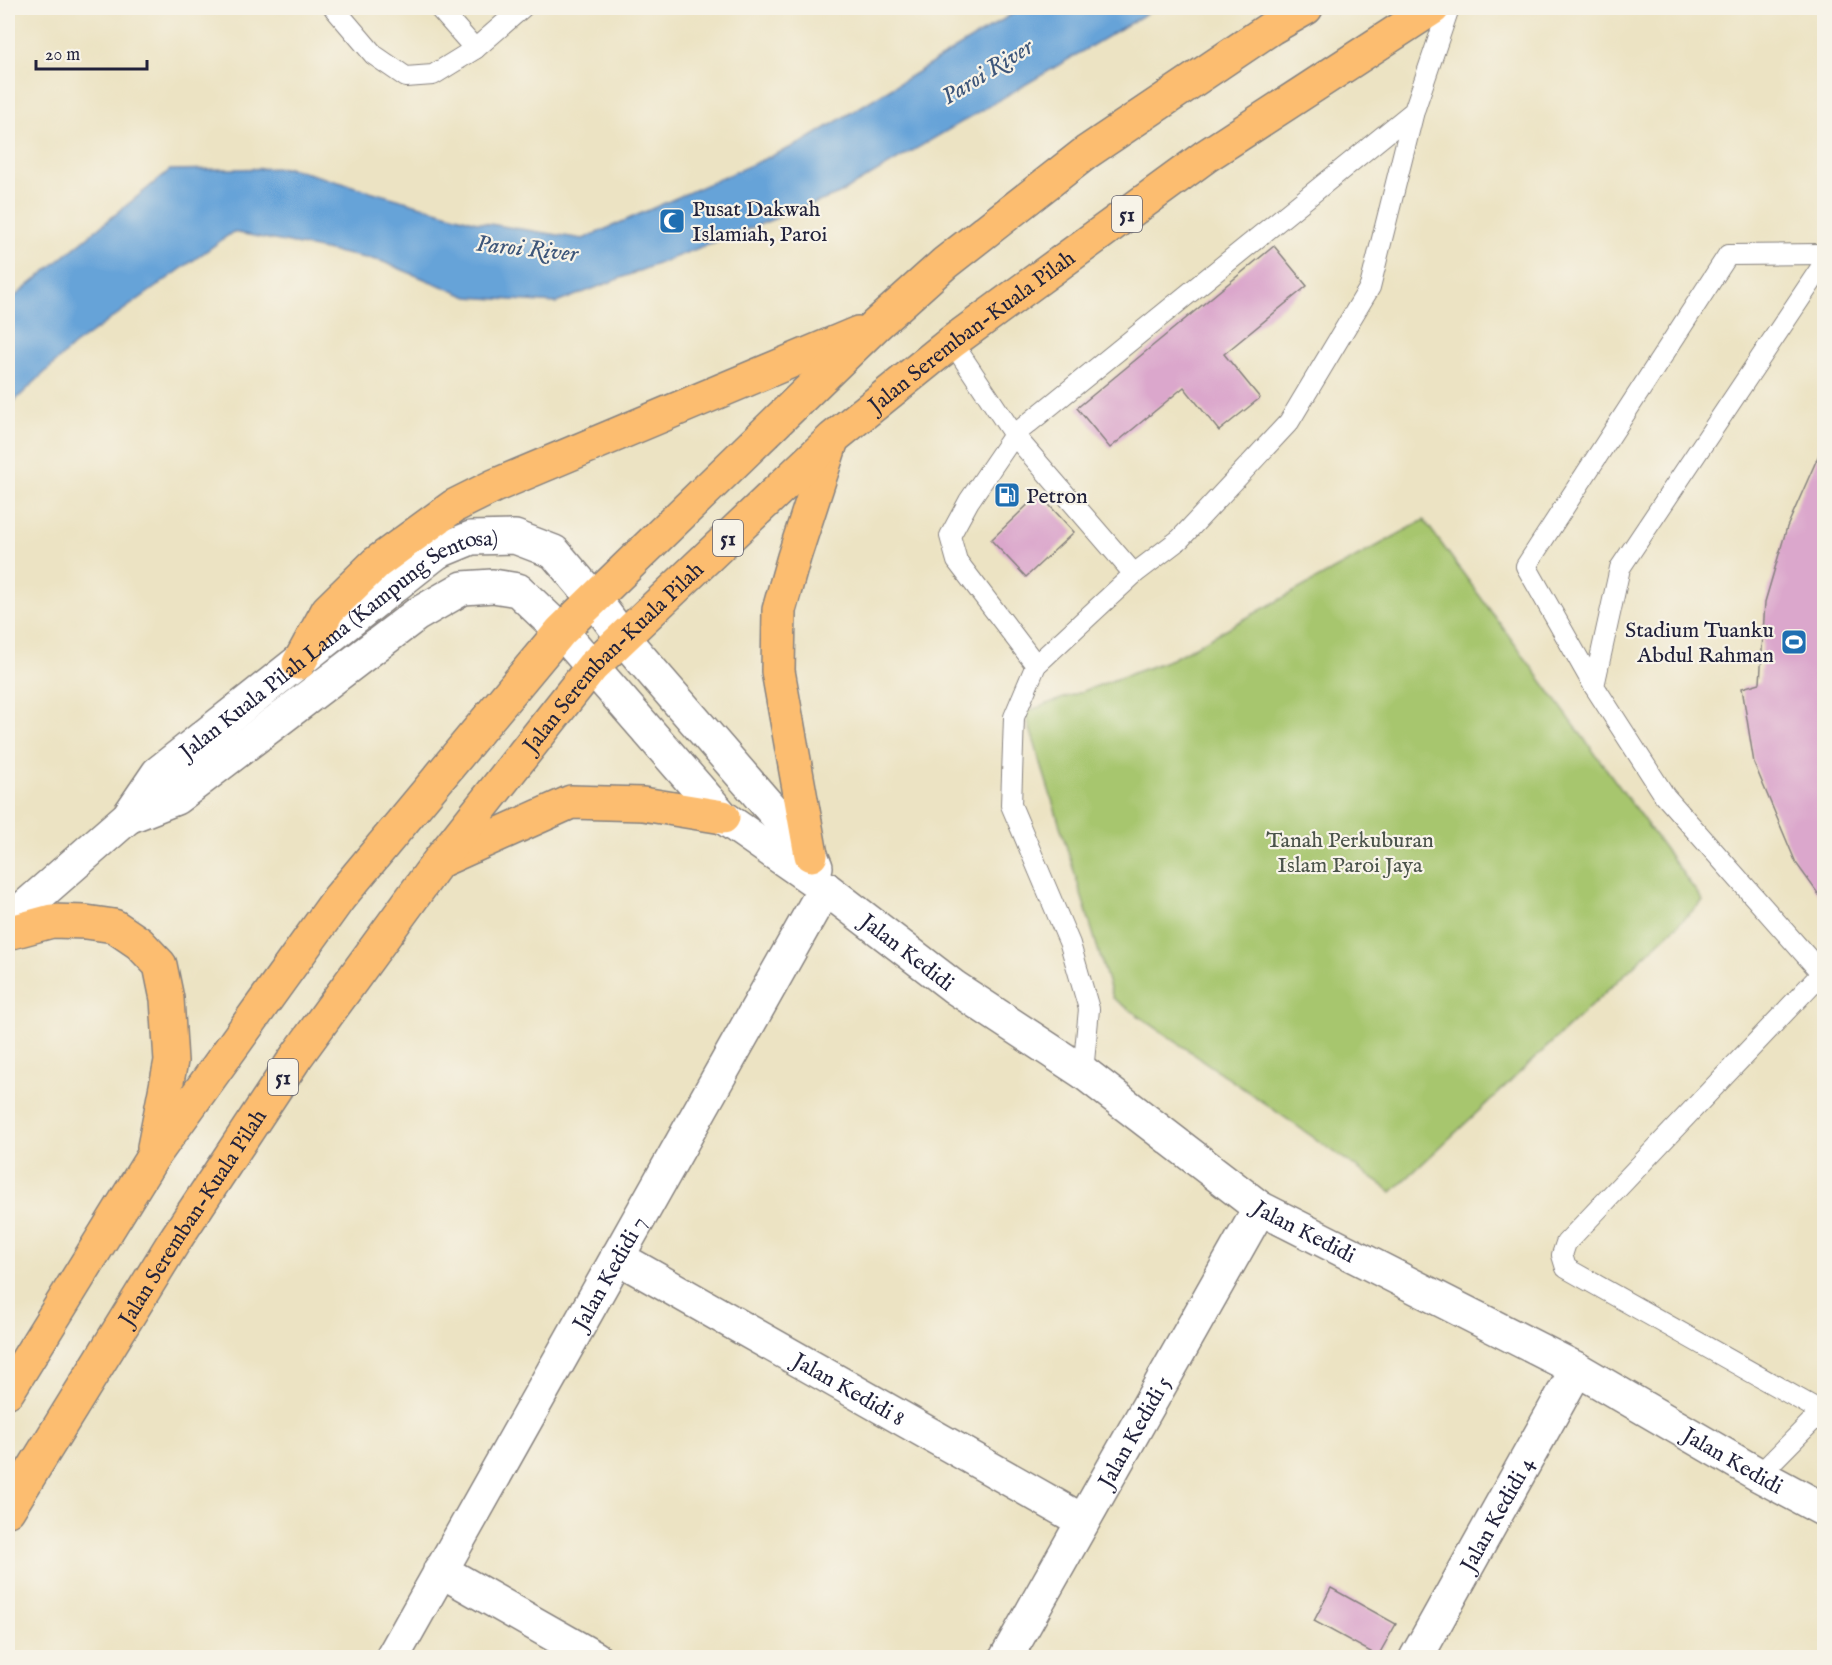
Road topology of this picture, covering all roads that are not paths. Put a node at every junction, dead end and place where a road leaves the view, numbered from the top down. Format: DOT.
graph roads {
  1 [pos="334,8"];
  2 [pos="439,8"];
  3 [pos="522,8"];
  4 [pos="1306,8"];
  5 [pos="1433,8"];
  6 [pos="1449,8"];
  7 [pos="475,50"];
  8 [pos="1414,111"];
  9 [pos="1824,254"];
  10 [pos="1824,263"];
  11 [pos="876,325"];
  12 [pos="952,342"];
  13 [pos="1014,435"];
  14 [pos="833,438"];
  15 [pos="1134,574"];
  16 [pos="594,599"];
  17 [pos="561,631"];
  18 [pos="623,638"];
  19 [pos="299,663"];
  20 [pos="1036,665"];
  21 [pos="592,667"];
  22 [pos="1594,686"];
  23 [pos="128,817"];
  24 [pos="723,817"];
  25 [pos="811,855"];
  26 [pos="438,861"];
  27 [pos="825,888"];
  28 [pos="8,922"];
  29 [pos="8,933"];
  30 [pos="1823,975"];
  31 [pos="1083,1072"];
  32 [pos="152,1158"];
  33 [pos="1260,1208"];
  34 [pos="617,1257"];
  35 [pos="1576,1369"];
  36 [pos="8,1391"];
  37 [pos="1823,1412"];
  38 [pos="1759,1475"];
  39 [pos="8,1510"];
  40 [pos="1824,1510"];
  41 [pos="1083,1521"];
  42 [pos="440,1570"];
  43 [pos="392,1658"];
  44 [pos="595,1658"];
  45 [pos="1006,1658"];
  46 [pos="1416,1658"];
  1 -- 7 [label="lane"];
  2 -- 7 [label="lane"];
  3 -- 7 [label="lane"];
  4 -- 11 [label="highway, 51"];
  5 -- 12 [label="highway, Jalan Seremban-Kuala Pilah / 51"];
  6 -- 8 [label="lane"];
  8 -- 13 [label="lane"];
  8 -- 15 [label="lane"];
  9 -- 22 [label="lane"];
  10 -- 22 [label="lane"];
  11 -- 16 [label="highway, 51"];
  11 -- 19 [label="highway"];
  12 -- 13 [label="lane"];
  12 -- 14 [label="highway, Jalan Seremban-Kuala Pilah / 51"];
  13 -- 15 [label="lane"];
  13 -- 20 [label="lane"];
  14 -- 18 [label="highway, Jalan Seremban-Kuala Pilah / 51"];
  14 -- 25 [label="highway"];
  15 -- 20 [label="lane"];
  16 -- 17 [label="highway, 51"];
  16 -- 18 [label="street, Jalan Kuala Pilah Lama (Kampung Sentosa)"];
  16 -- 19 [label="street, Jalan Kuala Pilah Lama (Kampung Sentosa)"];
  17 -- 21 [label="street, Jalan Kuala Pilah Lama (Kampung Sentosa)"];
  17 -- 23 [label="street, Jalan Kuala Pilah Lama (Kampung Sentosa)"];
  17 -- 32 [label="highway, 51"];
  18 -- 21 [label="highway, Jalan Seremban-Kuala Pilah / 51"];
  18 -- 25 [label="street, Jalan Kuala Pilah Lama (Kampung Sentosa)"];
  19 -- 23 [label="street, Jalan Kuala Pilah Lama (Kampung Sentosa)"];
  20 -- 31 [label="lane"];
  21 -- 24 [label="street, Jalan Kuala Pilah Lama (Kampung Sentosa)"];
  21 -- 26 [label="highway, Jalan Seremban-Kuala Pilah / 51"];
  22 -- 30 [label="lane"];
  23 -- 28 [label="street, Jalan Kuala Pilah Lama (Kampung Sentosa)"];
  24 -- 26 [label="highway"];
  24 -- 27 [label="street, Jalan Kedidi"];
  25 -- 27 [label="street, Jalan Kuala Pilah Lama (Kampung Sentosa)"];
  26 -- 39 [label="highway, Jalan Seremban-Kuala Pilah / 51"];
  27 -- 31 [label="street, Jalan Kedidi"];
  27 -- 34 [label="street, Jalan Kedidi 7"];
  29 -- 32 [label="highway"];
  30 -- 37 [label="lane"];
  31 -- 33 [label="street, Jalan Kedidi"];
  32 -- 36 [label="highway, 51"];
  33 -- 35 [label="street, Jalan Kedidi"];
  33 -- 41 [label="street, Jalan Kedidi 5"];
  34 -- 41 [label="street, Jalan Kedidi 8"];
  34 -- 42 [label="street, Jalan Kedidi 7"];
  35 -- 38 [label="street, Jalan Kedidi"];
  35 -- 46 [label="street, Jalan Kedidi 4"];
  37 -- 38 [label="lane"];
  38 -- 40 [label="street, Jalan Kedidi"];
  41 -- 45 [label="street, Jalan Kedidi 5"];
  42 -- 43 [label="street, Jalan Kedidi 7"];
  42 -- 44 [label="street"];
}
